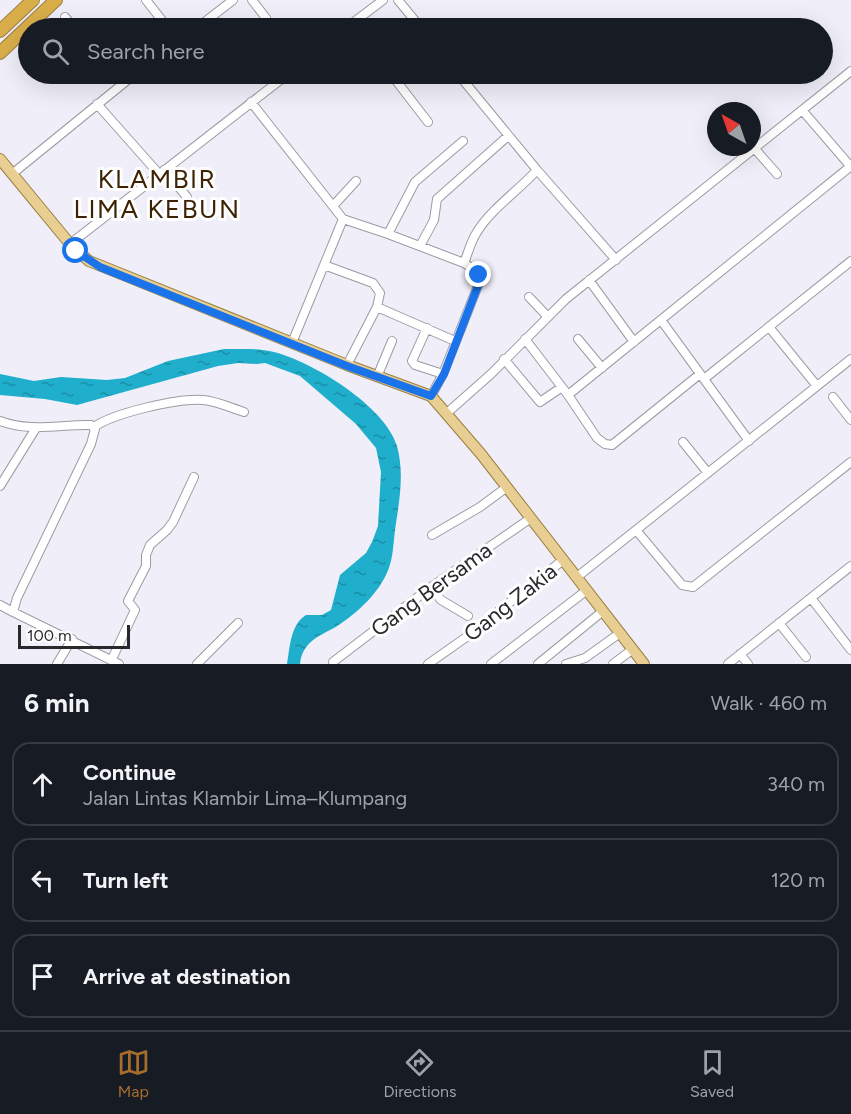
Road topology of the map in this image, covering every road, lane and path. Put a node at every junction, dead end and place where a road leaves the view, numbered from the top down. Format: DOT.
graph roads {
  1 [pos="33,0"];
  2 [pos="56,0"];
  3 [pos="146,0"];
  4 [pos="233,0"];
  5 [pos="252,0"];
  6 [pos="383,0"];
  7 [pos="398,0"];
  8 [pos="37,18"];
  9 [pos="160,18"];
  10 [pos="210,18"];
  11 [pos="266,18"];
  12 [pos="359,18"];
  13 [pos="413,18"];
  14 [pos="0,31"];
  15 [pos="18,36"];
  16 [pos="0,53"];
  17 [pos="851,71"];
  18 [pos="122,84"];
  19 [pos="275,84"];
  20 [pos="399,84"];
  21 [pos="466,84"];
  22 [pos="251,102"];
  23 [pos="97,104"];
  24 [pos="802,110"];
  25 [pos="428,122"];
  26 [pos="508,136"];
  27 [pos="463,141"];
  28 [pos="761,143"];
  29 [pos="745,156"];
  30 [pos="760,156"];
  31 [pos="0,159"];
  32 [pos="851,167"];
  33 [pos="537,170"];
  34 [pos="162,172"];
  35 [pos="12,174"];
  36 [pos="777,174"];
  37 [pos="356,181"];
  38 [pos="188,197"];
  39 [pos="333,206"];
  40 [pos="343,219"];
  41 [pos="388,234"];
  42 [pos="70,244"];
  43 [pos="420,246"];
  44 [pos="616,260"];
  45 [pos="851,261"];
  46 [pos="464,263"];
  47 [pos="324,265"];
  48 [pos="589,280"];
  49 [pos="529,297"];
  50 [pos="377,307"];
  51 [pos="547,316"];
  52 [pos="661,320"];
  53 [pos="768,327"];
  54 [pos="427,328"];
  55 [pos="525,339"];
  56 [pos="578,339"];
  57 [pos="392,341"];
  58 [pos="455,341"];
  59 [pos="634,342"];
  60 [pos="292,343"];
  61 [pos="504,359"];
  62 [pos="851,359"];
  63 [pos="347,366"];
  64 [pos="602,368"];
  65 [pos="444,374"];
  66 [pos="377,376"];
  67 [pos="702,376"];
  68 [pos="817,386"];
  69 [pos="562,387"];
  70 [pos="568,395"];
  71 [pos="431,396"];
  72 [pos="833,397"];
  73 [pos="244,412"];
  74 [pos="447,413"];
  75 [pos="851,420"];
  76 [pos="0,421"];
  77 [pos="94,427"];
  78 [pos="36,428"];
  79 [pos="749,441"];
  80 [pos="683,442"];
  81 [pos="851,462"];
  82 [pos="708,473"];
  83 [pos="194,477"];
  84 [pos="0,486"];
  85 [pos="507,487"];
  86 [pos="531,518"];
  87 [pos="636,530"];
  88 [pos="432,535"];
  89 [pos="563,560"];
  90 [pos="851,566"];
  91 [pos="577,577"];
  92 [pos="431,587"];
  93 [pos="587,590"];
  94 [pos="811,598"];
  95 [pos="0,605"];
  96 [pos="603,611"];
  97 [pos="14,612"];
  98 [pos="468,616"];
  99 [pos="238,623"];
  100 [pos="779,623"];
  101 [pos="620,633"];
  102 [pos="72,639"];
  103 [pos="633,649"];
  104 [pos="851,650"];
  105 [pos="740,654"];
  106 [pos="806,657"];
  107 [pos="116,662"];
  108 [pos="333,662"];
  109 [pos="57,664"];
  110 [pos="196,664"];
  111 [pos="428,664"];
  112 [pos="491,664"];
  113 [pos="538,664"];
  114 [pos="566,664"];
  115 [pos="613,664"];
  116 [pos="644,664"];
  117 [pos="728,664"];
  118 [pos="748,664"];
  1 -- 14 [label="highway"];
  2 -- 8 [label="highway"];
  3 -- 9 [label="street"];
  4 -- 10 [label="street"];
  5 -- 11 [label="street"];
  6 -- 12 [label="street"];
  7 -- 13 [label="street"];
  15 -- 16 [label="highway"];
  17 -- 24 [label="street"];
  18 -- 23 [label="street"];
  19 -- 22 [label="street"];
  20 -- 25 [label="street"];
  21 -- 26 [label="street"];
  22 -- 34 [label="street"];
  22 -- 39 [label="street"];
  23 -- 34 [label="street"];
  23 -- 35 [label="street"];
  24 -- 28 [label="street"];
  24 -- 32 [label="street"];
  26 -- 33 [label="street"];
  26 -- 43 [label="street"];
  27 -- 41 [label="street"];
  29 -- 44 [label="street"];
  30 -- 36 [label="street"];
  31 -- 35 [label="main road"];
  32 -- 52 [label="street"];
  33 -- 44 [label="street"];
  33 -- 46 [label="street"];
  34 -- 38 [label="street"];
  34 -- 42 [label="street"];
  35 -- 42 [label="main road"];
  37 -- 39 [label="street"];
  39 -- 40 [label="street"];
  40 -- 41 [label="street"];
  40 -- 47 [label="street"];
  41 -- 43 [label="street"];
  42 -- 60 [label="main road"];
  43 -- 46 [label="street"];
  44 -- 48 [label="street"];
  45 -- 53 [label="street"];
  46 -- 58 [label="street"];
  47 -- 50 [label="street"];
  47 -- 60 [label="street"];
  48 -- 51 [label="street"];
  48 -- 59 [label="street"];
  49 -- 51 [label="street"];
  50 -- 54 [label="street"];
  50 -- 63 [label="street"];
  51 -- 55 [label="street"];
  52 -- 59 [label="street"];
  52 -- 67 [label="street"];
  53 -- 67 [label="street"];
  53 -- 68 [label="street"];
  54 -- 58 [label="street"];
  54 -- 65 [label="street"];
  55 -- 61 [label="street"];
  55 -- 69 [label="street"];
  56 -- 64 [label="street"];
  57 -- 66 [label="street"];
  58 -- 65 [label="street"];
  59 -- 64 [label="street"];
  60 -- 63 [label="main road"];
  61 -- 69 [label="street"];
  61 -- 74 [label="street"];
  62 -- 68 [label="street"];
  63 -- 66 [label="main road"];
  64 -- 70 [label="street"];
  65 -- 71 [label="street"];
  66 -- 71 [label="main road"];
  67 -- 70 [label="street"];
  67 -- 79 [label="street"];
  68 -- 79 [label="street"];
  69 -- 70 [label="street"];
  71 -- 74 [label="main road"];
  72 -- 75 [label="street"];
  73 -- 77 [label="street"];
  74 -- 85 [label="main road"];
  76 -- 78 [label="street"];
  77 -- 78 [label="street"];
  77 -- 97 [label="street"];
  78 -- 84 [label="street"];
  79 -- 82 [label="street"];
  80 -- 82 [label="street"];
  81 -- 87 [label="street"];
  82 -- 87 [label="street"];
  83 -- 107 [label="street"];
  85 -- 86 [label="main road"];
  85 -- 88 [label="street"];
  86 -- 89 [label="main road"];
  86 -- 92 [label="street, Gang Bersama"];
  87 -- 91 [label="street"];
  89 -- 91 [label="main road"];
  89 -- 111 [label="street, Gang Zakia"];
  90 -- 94 [label="street"];
  91 -- 93 [label="main road"];
  92 -- 98 [label="street"];
  92 -- 108 [label="street, Gang Bersama"];
  93 -- 96 [label="main road"];
  93 -- 112 [label="street"];
  94 -- 100 [label="street"];
  94 -- 104 [label="street"];
  95 -- 97 [label="street"];
  96 -- 101 [label="main road"];
  96 -- 113 [label="street"];
  97 -- 102 [label="street"];
  99 -- 110 [label="street"];
  100 -- 105 [label="street"];
  100 -- 106 [label="street"];
  101 -- 103 [label="main road"];
  101 -- 114 [label="street"];
  102 -- 107 [label="street"];
  102 -- 109 [label="street"];
  103 -- 115 [label="street"];
  103 -- 116 [label="main road"];
  105 -- 117 [label="street"];
  105 -- 118 [label="street"];
}
